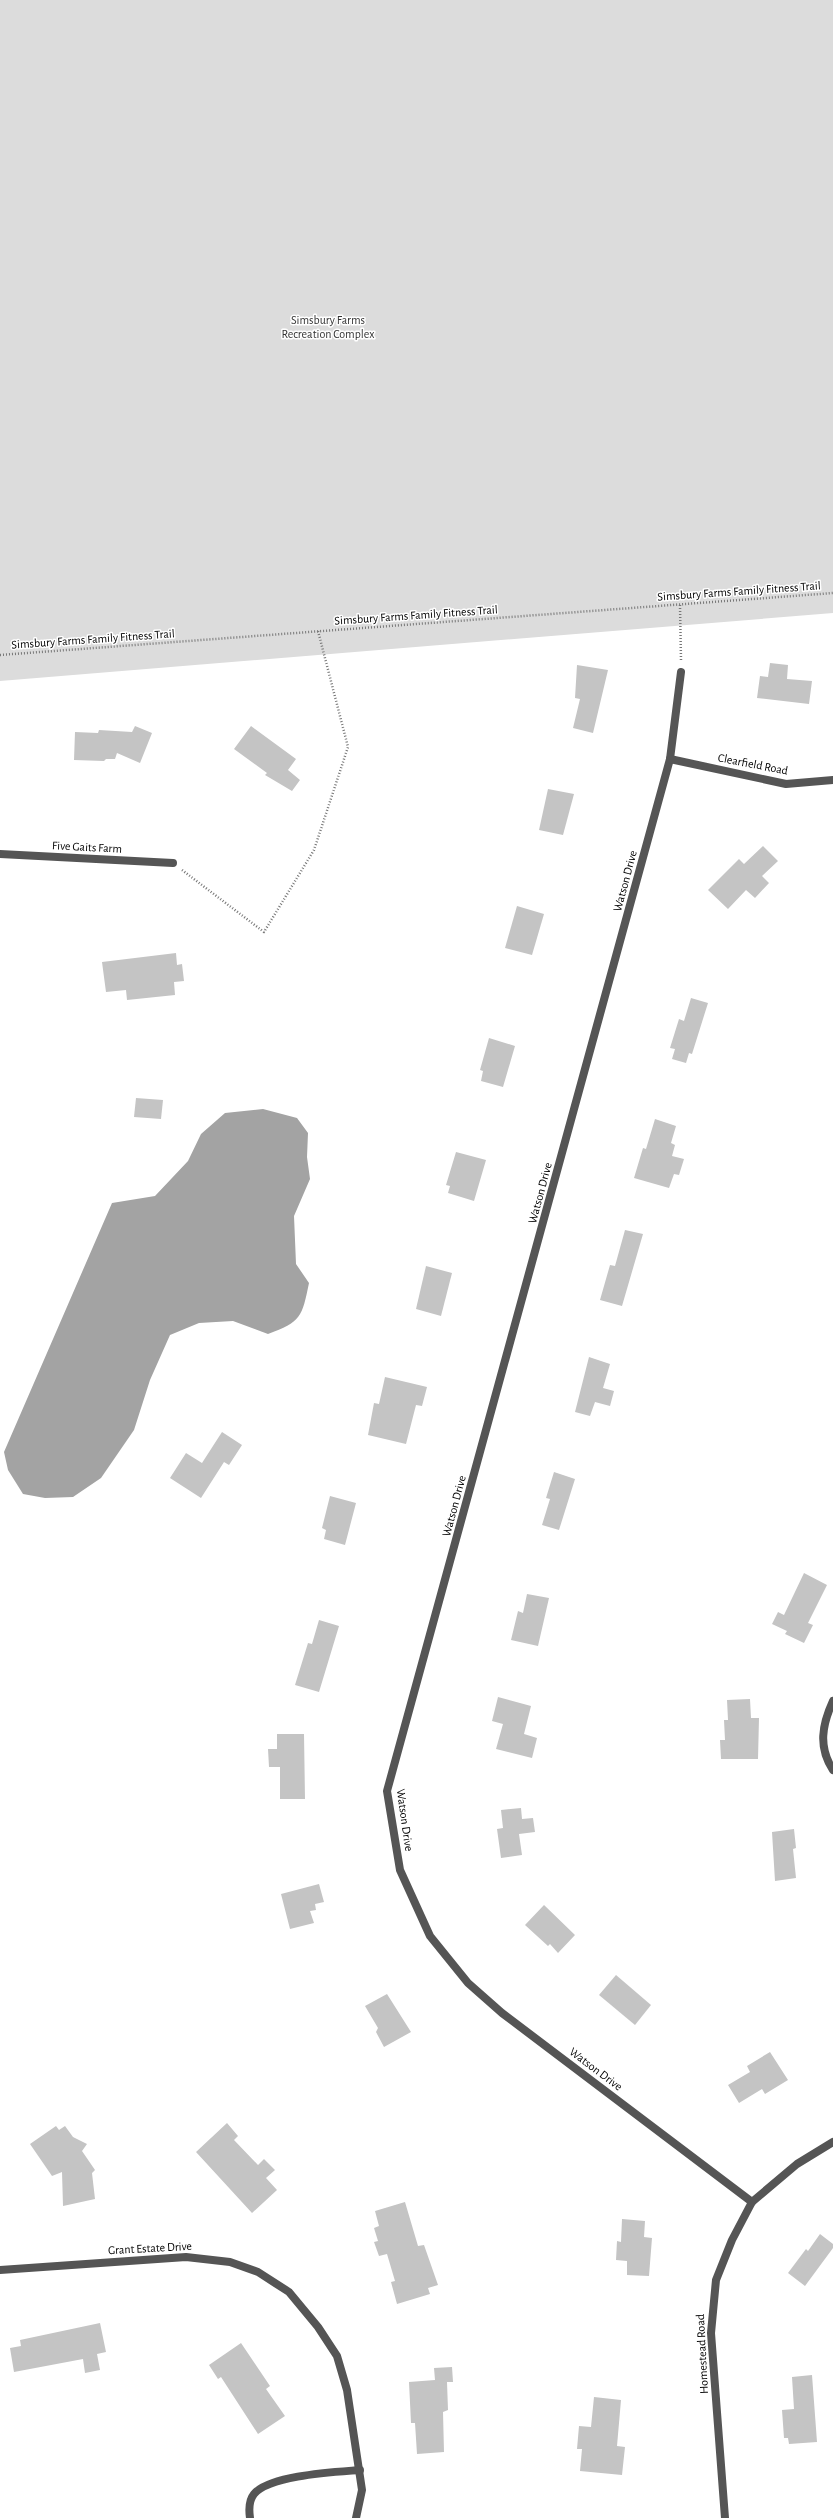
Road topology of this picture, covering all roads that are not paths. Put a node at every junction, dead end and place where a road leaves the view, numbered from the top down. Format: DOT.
graph roads {
  1 [pos="681,672"];
  2 [pos="670,760"];
  3 [pos="833,780"];
  4 [pos="0,854"];
  5 [pos="172,863"];
  6 [pos="833,1701"];
  7 [pos="833,1770"];
  8 [pos="833,2142"];
  9 [pos="752,2202"];
  10 [pos="0,2270"];
  11 [pos="360,2470"];
  12 [pos="250,2518"];
  13 [pos="356,2518"];
  14 [pos="725,2518"];
  1 -- 2 [label="street, Watson Drive"];
  2 -- 3 [label="street, Clearfield Road"];
  2 -- 9 [label="street, Watson Drive"];
  4 -- 5 [label="street, Five Gaits Farm"];
  6 -- 7 [label="street"];
  8 -- 9 [label="street, Homestead Road"];
  9 -- 14 [label="street, Homestead Road"];
  10 -- 11 [label="street, Grant Estate Drive"];
  11 -- 12 [label="street"];
  11 -- 13 [label="street, Grant Estate Drive"];
}
